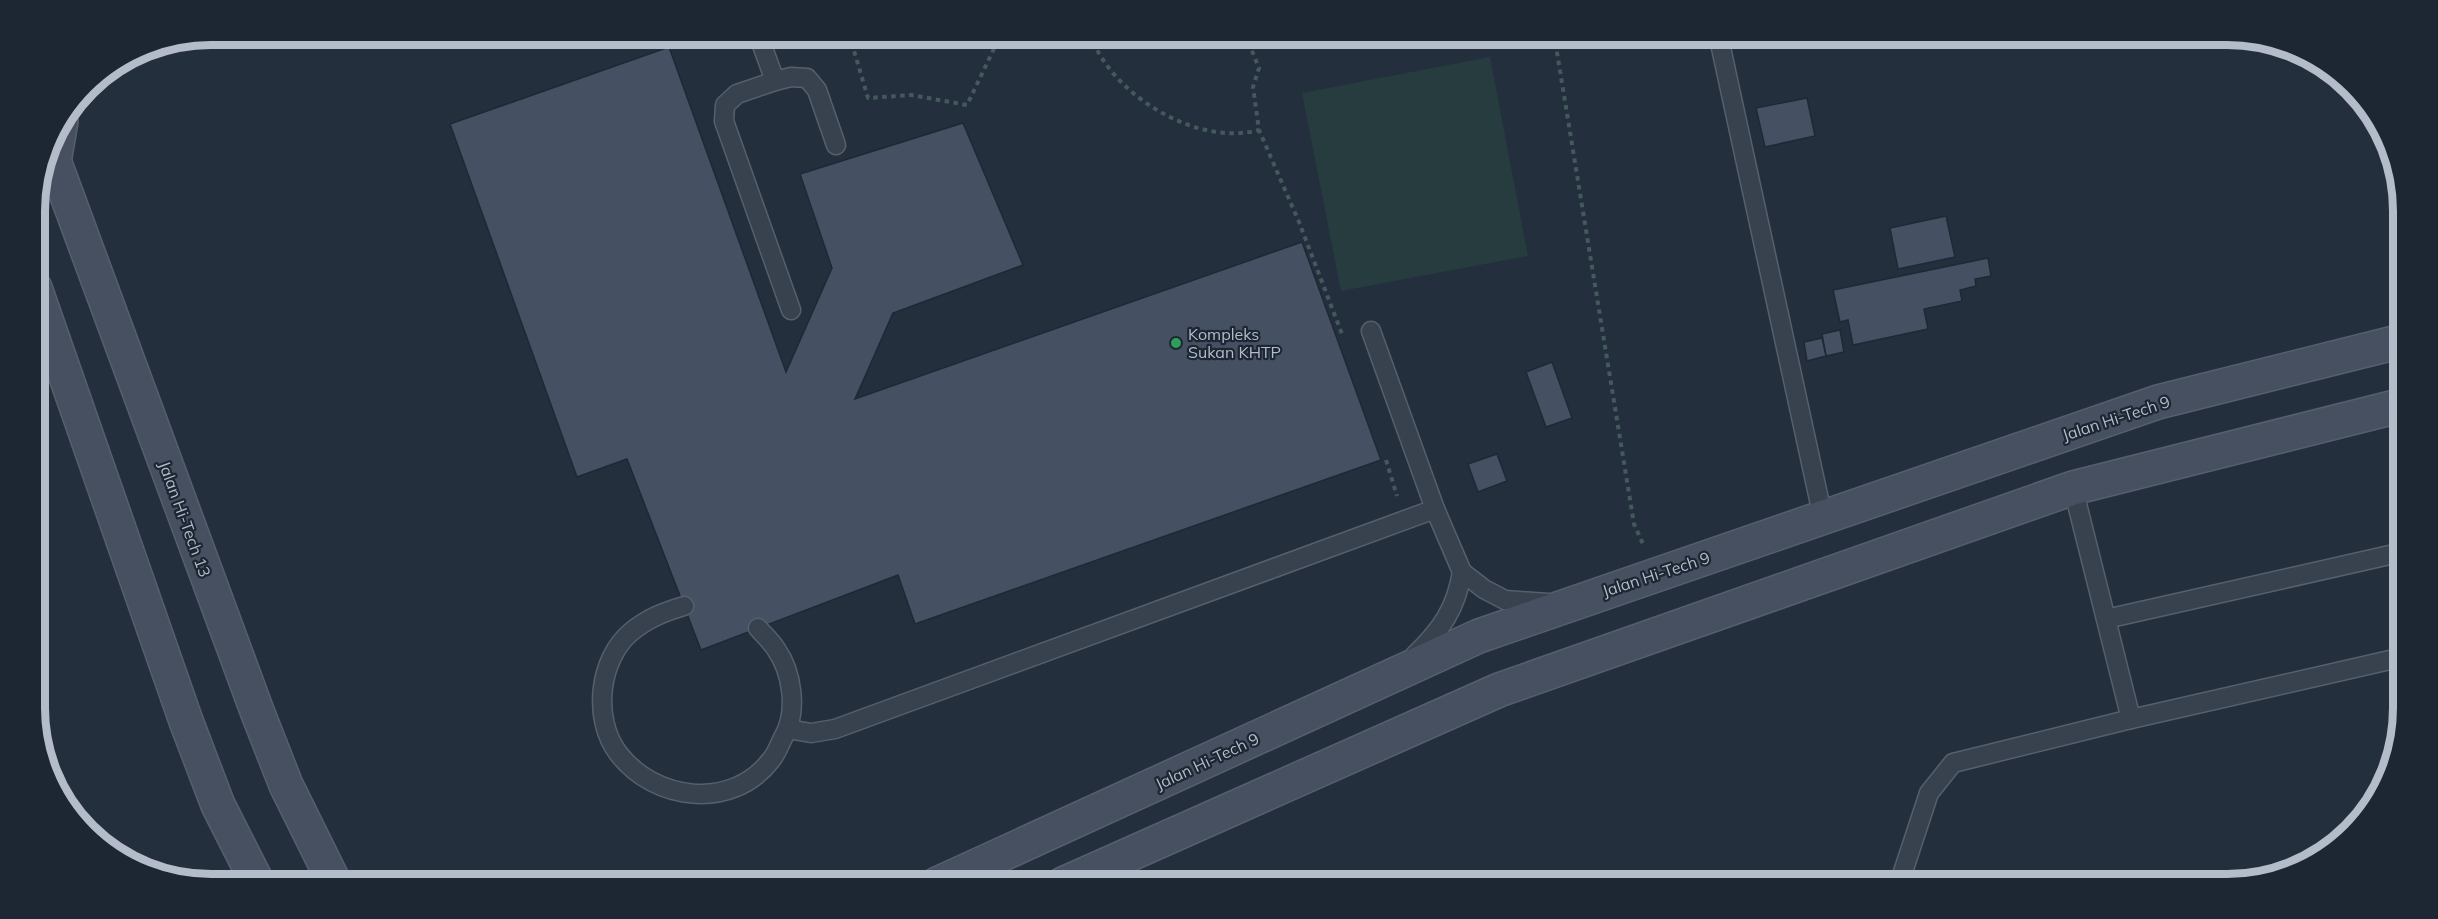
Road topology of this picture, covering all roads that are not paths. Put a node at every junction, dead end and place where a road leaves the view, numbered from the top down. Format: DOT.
graph roads {
  1 [pos="762,45"];
  2 [pos="1720,45"];
  3 [pos="775,81"];
  4 [pos="836,145"];
  5 [pos="53,161"];
  6 [pos="791,310"];
  7 [pos="45,317"];
  8 [pos="1371,331"];
  9 [pos="2393,343"];
  10 [pos="2393,408"];
  11 [pos="2073,488"];
  12 [pos="1435,509"];
  13 [pos="1823,518"];
  14 [pos="2393,554"];
  15 [pos="1462,572"];
  16 [pos="1566,604"];
  17 [pos="684,606"];
  18 [pos="2106,619"];
  19 [pos="758,628"];
  20 [pos="2393,659"];
  21 [pos="1391,677"];
  22 [pos="2131,719"];
  23 [pos="788,729"];
  24 [pos="252,874"];
  25 [pos="330,874"];
  26 [pos="959,874"];
  27 [pos="1085,874"];
  28 [pos="1902,874"];
  1 -- 3 [label="lane"];
  2 -- 13 [label="lane"];
  3 -- 4 [label="lane"];
  3 -- 6 [label="lane"];
  5 -- 25 [label="main road, Jalan Hi-Tech 13"];
  7 -- 24 [label="main road"];
  8 -- 12 [label="lane"];
  9 -- 13 [label="main road, Jalan Hi-Tech 9"];
  10 -- 11 [label="main road"];
  11 -- 18 [label="lane"];
  11 -- 27 [label="main road"];
  12 -- 15 [label="lane"];
  12 -- 23 [label="lane"];
  13 -- 16 [label="main road, Jalan Hi-Tech 9"];
  14 -- 18 [label="lane"];
  15 -- 16 [label="lane"];
  15 -- 21 [label="lane"];
  16 -- 21 [label="main road, Jalan Hi-Tech 9"];
  17 -- 23 [label="lane"];
  18 -- 22 [label="lane"];
  19 -- 23 [label="lane"];
  20 -- 22 [label="lane"];
  21 -- 26 [label="main road, Jalan Hi-Tech 9"];
  22 -- 28 [label="lane"];
}
